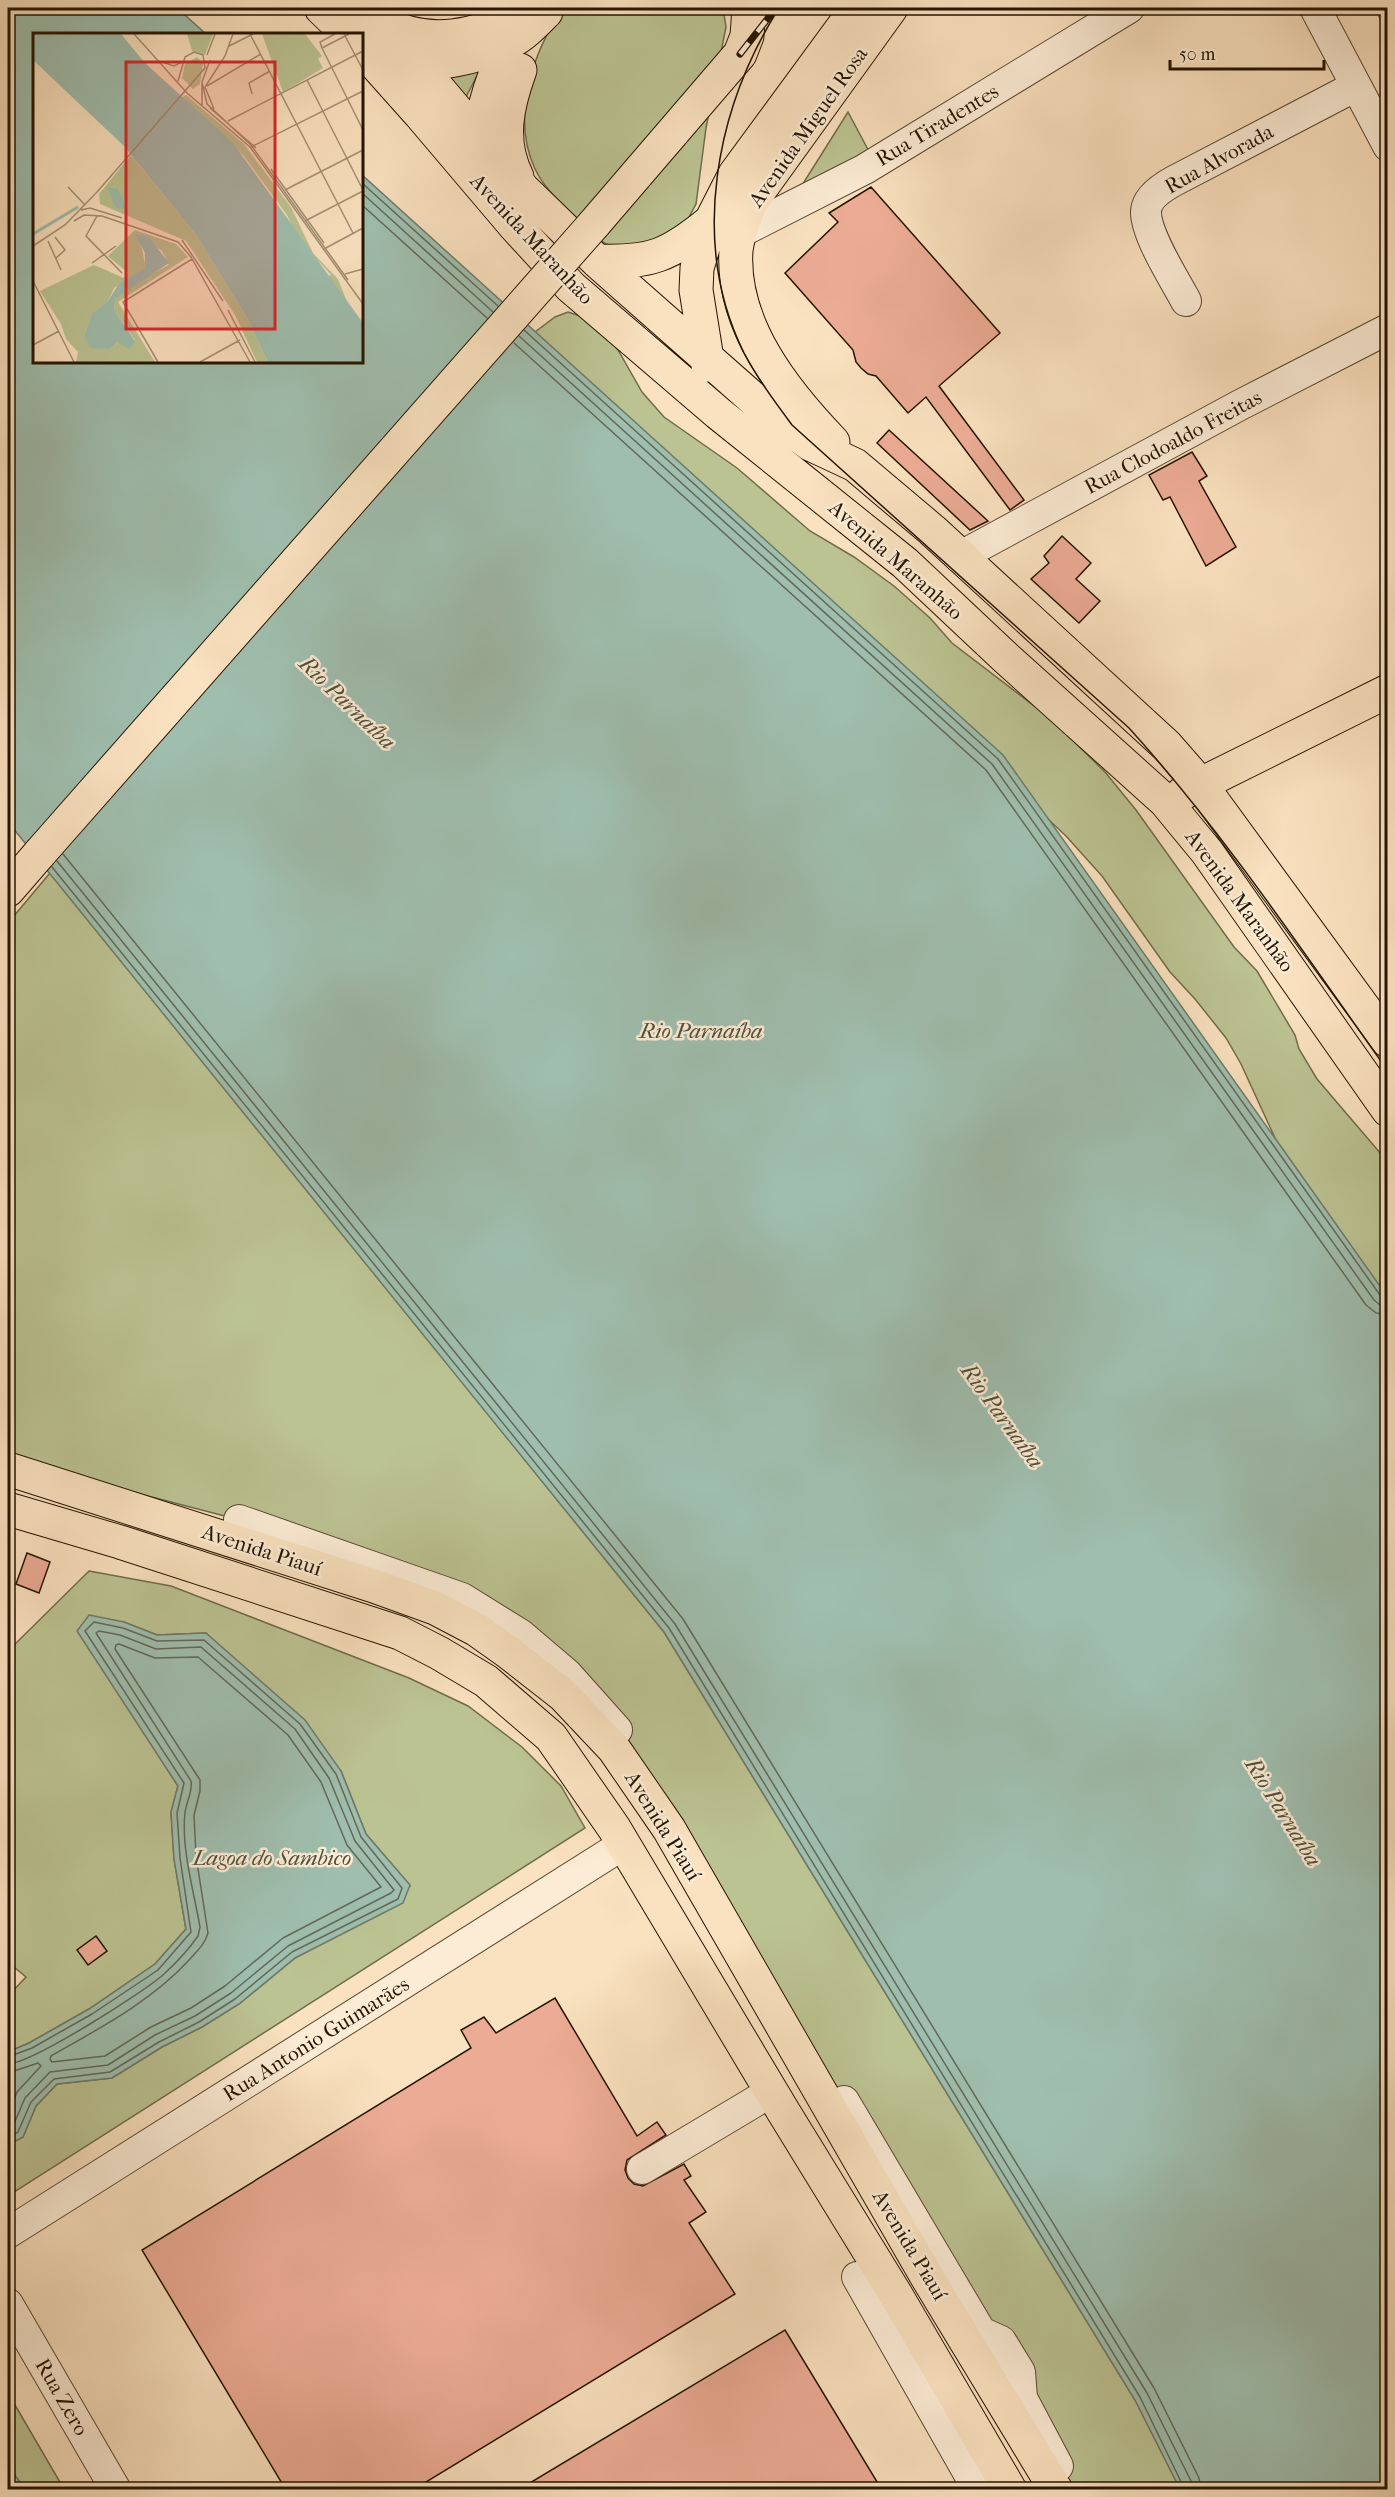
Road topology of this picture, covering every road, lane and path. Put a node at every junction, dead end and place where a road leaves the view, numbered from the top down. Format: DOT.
graph roads {
  1 [pos="321,8"];
  2 [pos="749,8"];
  3 [pos="857,8"];
  4 [pos="891,8"];
  5 [pos="1129,8"];
  6 [pos="1315,8"];
  7 [pos="536,9"];
  8 [pos="361,30"];
  9 [pos="509,43"];
  10 [pos="418,65"];
  11 [pos="1356,86"];
  12 [pos="480,137"];
  13 [pos="1388,146"];
  14 [pos="523,189"];
  15 [pos="491,200"];
  16 [pos="725,227"];
  17 [pos="597,261"];
  18 [pos="1186,301"];
  19 [pos="1388,329"];
  20 [pos="707,357"];
  21 [pos="718,413"];
  22 [pos="855,465"];
  23 [pos="959,557"];
  24 [pos="1388,691"];
  25 [pos="1201,785"];
  26 [pos="1165,801"];
  27 [pos="8,890"];
  28 [pos="1388,1041"];
  29 [pos="1388,1110"];
  30 [pos="8,1469"];
  31 [pos="8,1509"];
  32 [pos="240,1520"];
  33 [pos="624,1844"];
  34 [pos="771,2092"];
  35 [pos="642,2169"];
  36 [pos="8,2234"];
  37 [pos="857,2277"];
  38 [pos="8,2304"];
  39 [pos="116,2490"];
  40 [pos="978,2490"];
  41 [pos="1010,2490"];
  42 [pos="1056,2490"];
  43 [pos="1070,2490"];
  1 -- 8 [label="main road, Avenida Maranhão"];
  2 -- 27 [label="main road, bridge"];
  3 -- 16 [label="main road, Avenida Miguel Rosa"];
  4 -- 16 [label="main road, Avenida Miguel Rosa"];
  5 -- 16 [label="street, Rua Tiradentes"];
  6 -- 11 [label="street"];
  7 -- 8 [label="main road"];
  7 -- 9 [label="main road"];
  7 -- 14 [label="main road"];
  8 -- 10 [label="main road, Avenida Maranhão"];
  8 -- 15 [label="main road, Avenida Maranhão"];
  9 -- 10 [label="main road"];
  9 -- 12 [label="main road"];
  10 -- 12 [label="main road, Avenida Maranhão"];
  11 -- 13 [label="street"];
  11 -- 18 [label="street, Rua Alvorada"];
  12 -- 14 [label="main road, Avenida Maranhão"];
  12 -- 15 [label="main road"];
  14 -- 17 [label="main road, Avenida Maranhão"];
  15 -- 21 [label="main road, Avenida Maranhão"];
  16 -- 17 [label="main road, Avenida Miguel Rosa"];
  16 -- 20 [label="main road, Avenida Miguel Rosa"];
  16 -- 22 [label="main road, Avenida Miguel Rosa"];
  17 -- 20 [label="main road, Avenida Maranhão"];
  19 -- 23 [label="street, Rua Clodoaldo Freitas"];
  20 -- 21 [label="main road, Avenida Miguel Rosa"];
  20 -- 22 [label="main road, Avenida Maranhão"];
  21 -- 26 [label="main road, Avenida Maranhão"];
  22 -- 23 [label="main road, Avenida Maranhão"];
  23 -- 25 [label="main road, Avenida Maranhão"];
  24 -- 25 [label="main road"];
  25 -- 26 [label="main road"];
  25 -- 28 [label="main road, Avenida Maranhão"];
  26 -- 29 [label="main road, Avenida Maranhão"];
  30 -- 42 [label="main road, Avenida Piauí"];
  31 -- 33 [label="main road, Avenida Piauí"];
  32 -- 43 [label="street"];
  33 -- 34 [label="main road, Avenida Piauí"];
  33 -- 36 [label="street, Rua Antonio Guimarães"];
  34 -- 35 [label="street"];
  34 -- 41 [label="main road, Avenida Piauí"];
  37 -- 40 [label="street"];
  38 -- 39 [label="street, Rua Zero"];
}
